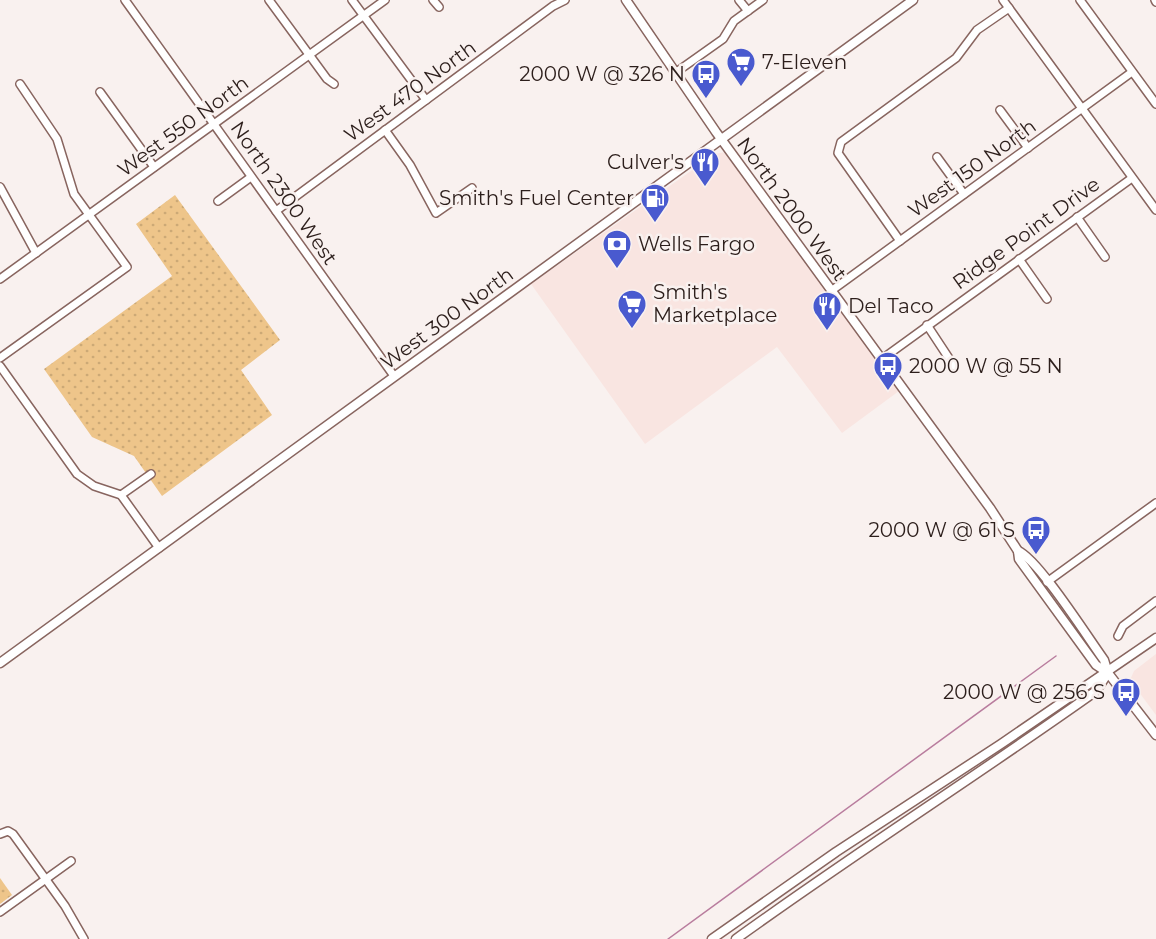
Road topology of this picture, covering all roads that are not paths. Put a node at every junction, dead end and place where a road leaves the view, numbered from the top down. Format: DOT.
graph roads {
  1 [pos="125,0"];
  2 [pos="269,0"];
  3 [pos="352,0"];
  4 [pos="385,0"];
  5 [pos="433,0"];
  6 [pos="565,0"];
  7 [pos="626,0"];
  8 [pos="739,0"];
  9 [pos="763,0"];
  10 [pos="913,0"];
  11 [pos="1003,0"];
  12 [pos="1080,0"];
  13 [pos="439,7"];
  14 [pos="1009,8"];
  15 [pos="748,11"];
  16 [pos="364,16"];
  17 [pos="309,55"];
  18 [pos="1132,72"];
  19 [pos="675,73"];
  20 [pos="20,84"];
  21 [pos="334,84"];
  22 [pos="100,92"];
  23 [pos="426,100"];
  24 [pos="1156,104"];
  25 [pos="1082,108"];
  26 [pos="1000,110"];
  27 [pos="214,124"];
  28 [pos="385,130"];
  29 [pos="722,140"];
  30 [pos="1028,148"];
  31 [pos="937,157"];
  32 [pos="154,167"];
  33 [pos="251,177"];
  34 [pos="1132,177"];
  35 [pos="0,188"];
  36 [pos="472,188"];
  37 [pos="964,194"];
  38 [pos="218,201"];
  39 [pos="3,204"];
  40 [pos="1156,210"];
  41 [pos="276,211"];
  42 [pos="89,215"];
  43 [pos="1077,217"];
  44 [pos="900,241"];
  45 [pos="36,253"];
  46 [pos="1106,257"];
  47 [pos="1019,259"];
  48 [pos="0,279"];
  49 [pos="831,291"];
  50 [pos="1047,299"];
  51 [pos="927,325"];
  52 [pos="0,358"];
  53 [pos="882,359"];
  54 [pos="0,366"];
  55 [pos="954,366"];
  56 [pos="394,376"];
  57 [pos="151,474"];
  58 [pos="121,495"];
  59 [pos="1156,503"];
  60 [pos="159,548"];
  61 [pos="1018,551"];
  62 [pos="1047,582"];
  63 [pos="1156,601"];
  64 [pos="1118,636"];
  65 [pos="1156,638"];
  66 [pos="0,663"];
  67 [pos="1108,673"];
  68 [pos="1156,735"];
  69 [pos="0,834"];
  70 [pos="71,861"];
  71 [pos="45,879"];
  72 [pos="0,912"];
  73 [pos="84,939"];
  74 [pos="712,939"];
  75 [pos="736,939"];
  1 -- 27 [label="street, North 2300 West"];
  2 -- 17 [label="street"];
  3 -- 16 [label="street"];
  4 -- 16 [label="street, West 550 North"];
  5 -- 13 [label="street"];
  6 -- 23 [label="street, West 470 North"];
  7 -- 19 [label="main road, North 2000 West"];
  8 -- 15 [label="street"];
  9 -- 15 [label="street"];
  10 -- 29 [label="main road, West 300 North"];
  11 -- 14 [label="street"];
  12 -- 18 [label="street"];
  14 -- 25 [label="street"];
  14 -- 44 [label="street"];
  15 -- 19 [label="street"];
  16 -- 17 [label="street, West 550 North"];
  16 -- 23 [label="street"];
  17 -- 21 [label="street"];
  17 -- 27 [label="street, West 550 North"];
  18 -- 24 [label="street"];
  18 -- 25 [label="street, West 150 North"];
  19 -- 29 [label="main road, North 2000 West"];
  20 -- 42 [label="street"];
  22 -- 32 [label="street"];
  23 -- 28 [label="street, West 470 North"];
  25 -- 30 [label="street, West 150 North"];
  25 -- 34 [label="street"];
  26 -- 30 [label="street"];
  27 -- 32 [label="street, West 550 North"];
  27 -- 33 [label="street, North 2300 West"];
  28 -- 36 [label="street"];
  28 -- 41 [label="street, West 470 North"];
  29 -- 49 [label="main road, North 2000 West"];
  29 -- 56 [label="main road, West 300 North"];
  30 -- 37 [label="street, West 150 North"];
  31 -- 37 [label="street"];
  32 -- 42 [label="street, West 550 North"];
  33 -- 38 [label="street"];
  33 -- 41 [label="street, North 2300 West"];
  34 -- 40 [label="street"];
  34 -- 43 [label="street, Ridge Point Drive"];
  35 -- 39 [label="street"];
  37 -- 44 [label="street, West 150 North"];
  39 -- 45 [label="street"];
  41 -- 56 [label="street, North 2300 West"];
  42 -- 45 [label="street, West 550 North"];
  42 -- 52 [label="street"];
  43 -- 46 [label="street"];
  43 -- 47 [label="street, Ridge Point Drive"];
  44 -- 49 [label="street, West 150 North"];
  45 -- 48 [label="street, West 550 North"];
  47 -- 50 [label="street"];
  47 -- 51 [label="street, Ridge Point Drive"];
  49 -- 53 [label="main road, North 2000 West"];
  51 -- 53 [label="street, Ridge Point Drive"];
  51 -- 55 [label="street"];
  53 -- 61 [label="main road, North 2000 West"];
  54 -- 58 [label="street"];
  56 -- 60 [label="main road, West 300 North"];
  57 -- 58 [label="street"];
  58 -- 60 [label="street"];
  59 -- 62 [label="street"];
  60 -- 66 [label="main road, West 300 North"];
  61 -- 62 [label="main road, North 2000 West"];
  61 -- 67 [label="main road, North 2000 West"];
  62 -- 67 [label="main road, North 2000 West"];
  63 -- 64 [label="street"];
  65 -- 67 [label="main road"];
  67 -- 68 [label="main road, North 2000 West"];
  67 -- 74 [label="main road"];
  67 -- 75 [label="main road"];
  69 -- 71 [label="street"];
  70 -- 71 [label="street"];
  71 -- 72 [label="street"];
  71 -- 73 [label="street"];
}
